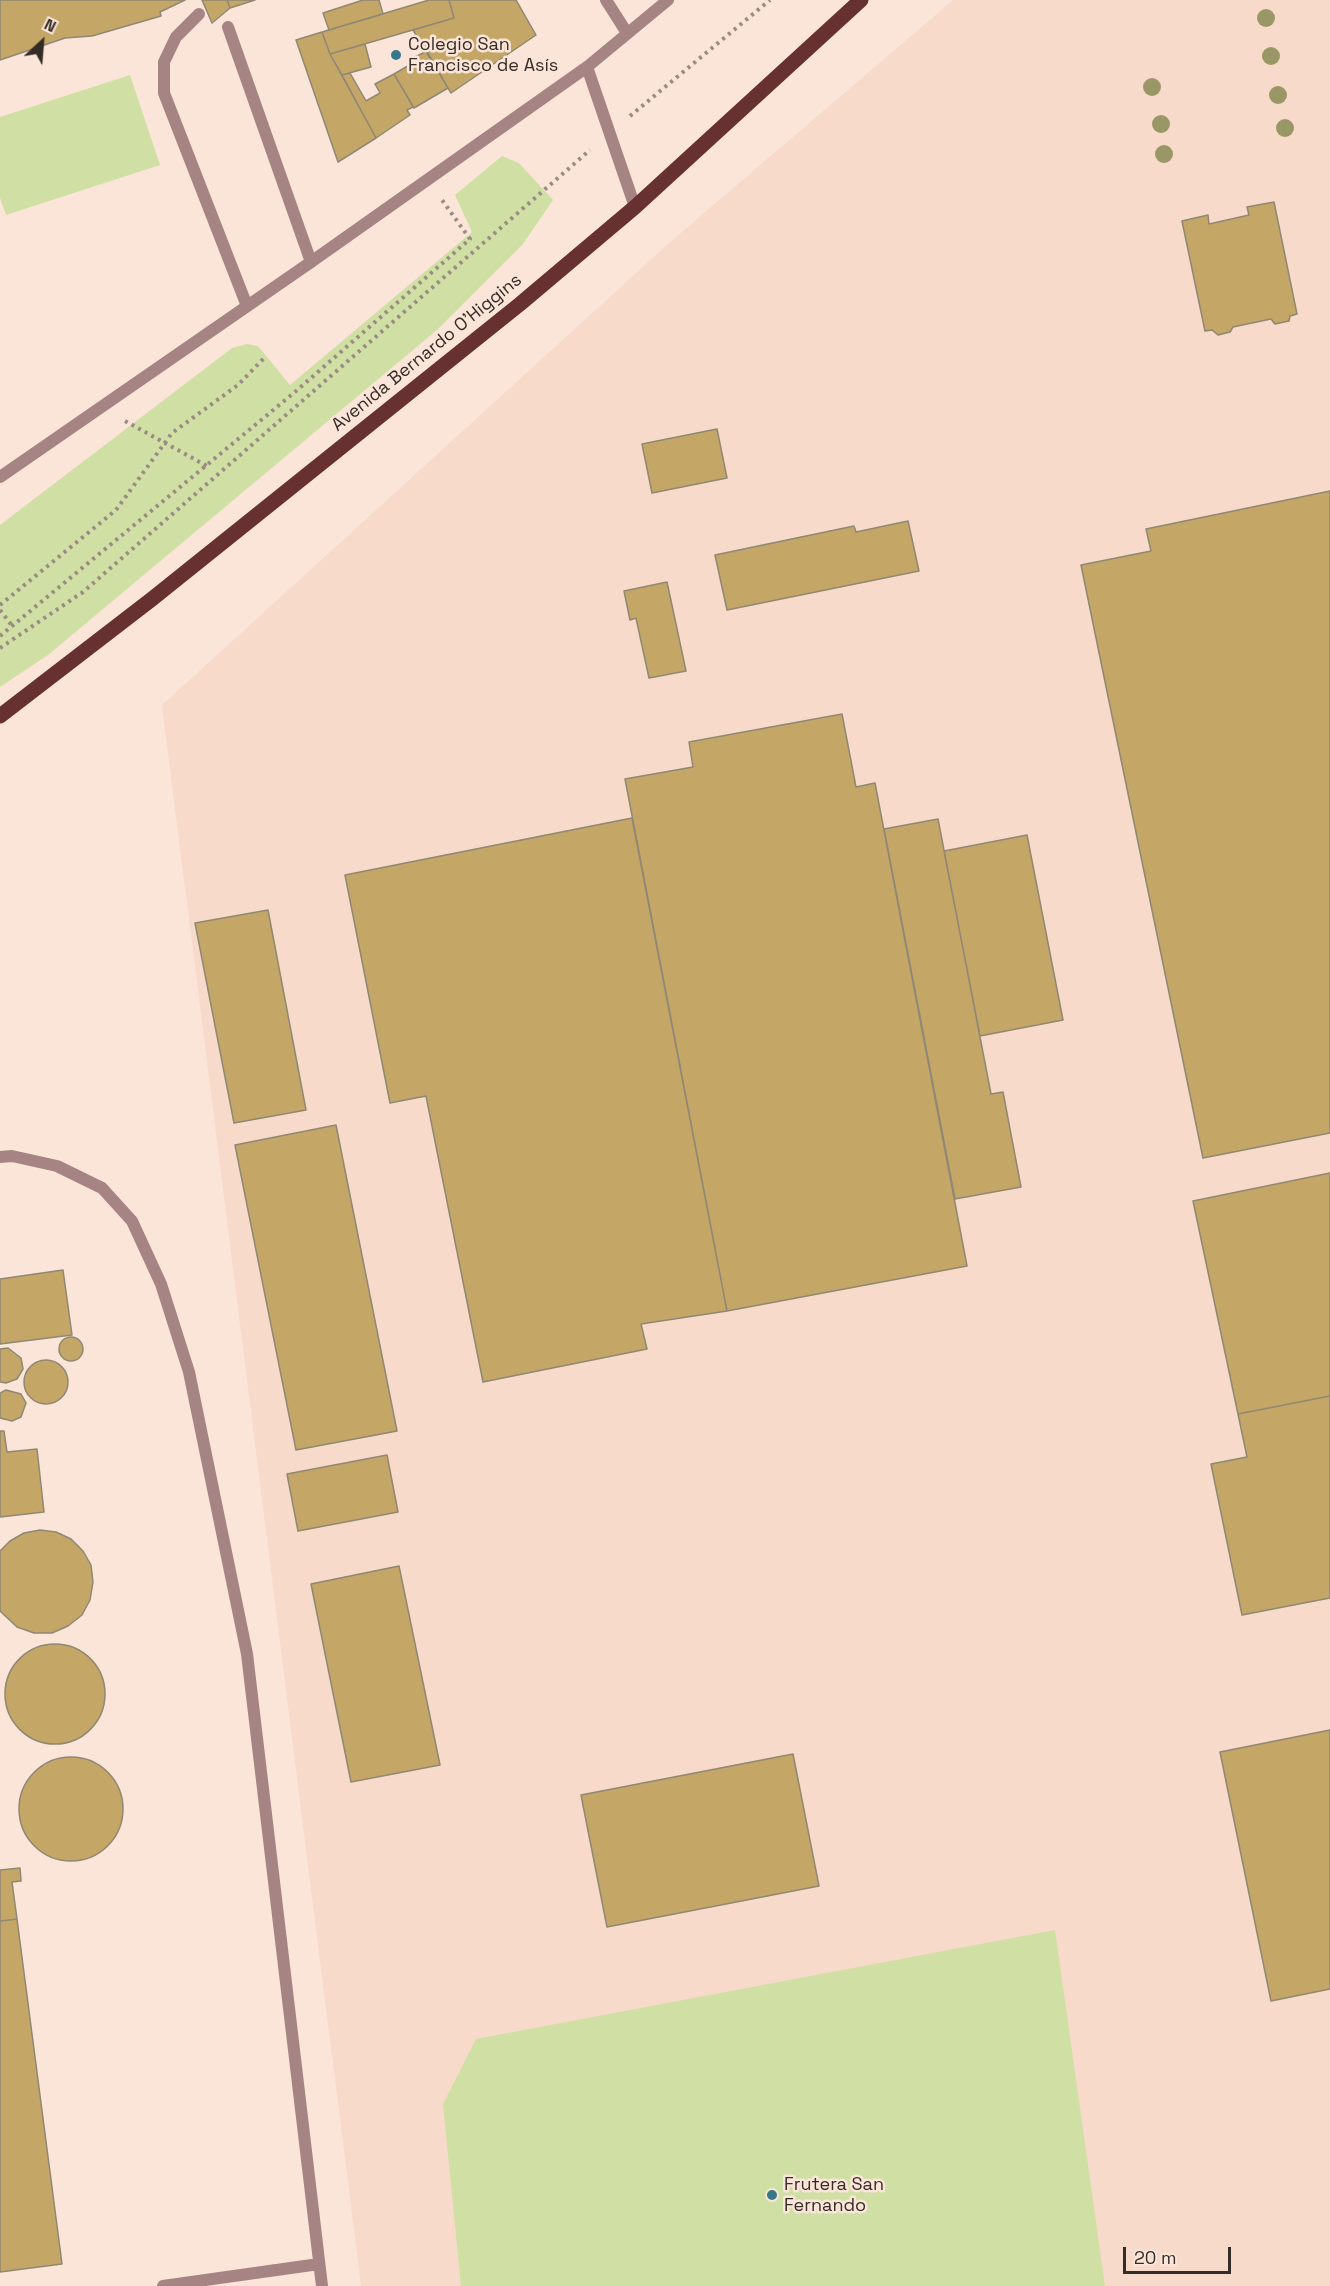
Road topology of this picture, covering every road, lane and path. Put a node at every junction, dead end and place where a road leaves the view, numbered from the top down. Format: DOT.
graph roads {
  1 [pos="606,0"];
  2 [pos="668,0"];
  3 [pos="770,0"];
  4 [pos="861,0"];
  5 [pos="199,14"];
  6 [pos="228,27"];
  7 [pos="627,33"];
  8 [pos="587,67"];
  9 [pos="610,133"];
  10 [pos="428,180"];
  11 [pos="635,207"];
  12 [pos="311,262"];
  13 [pos="247,306"];
  14 [pos="266,356"];
  15 [pos="101,407"];
  16 [pos="165,443"];
  17 [pos="207,466"];
  18 [pos="0,477"];
  19 [pos="0,605"];
  20 [pos="0,610"];
  21 [pos="13,627"];
  22 [pos="0,636"];
  23 [pos="0,648"];
  24 [pos="0,716"];
  25 [pos="0,1157"];
  26 [pos="320,2264"];
  27 [pos="163,2286"];
  28 [pos="322,2286"];
  1 -- 7 [label="street"];
  2 -- 7 [label="street"];
  3 -- 9 [label="path"];
  4 -- 11 [label="main road, Avenida Bernardo O'Higgins"];
  5 -- 13 [label="street"];
  6 -- 12 [label="street"];
  7 -- 8 [label="street"];
  8 -- 9 [label="street"];
  8 -- 10 [label="street"];
  9 -- 11 [label="street"];
  9 -- 23 [label="path"];
  10 -- 12 [label="street"];
  10 -- 17 [label="path"];
  11 -- 24 [label="main road, Avenida Bernardo O'Higgins"];
  12 -- 13 [label="street"];
  13 -- 15 [label="street"];
  14 -- 16 [label="path"];
  15 -- 16 [label="path"];
  15 -- 18 [label="street"];
  16 -- 17 [label="path"];
  16 -- 19 [label="path"];
  17 -- 21 [label="path"];
  20 -- 21 [label="path"];
  21 -- 22 [label="path"];
  25 -- 26 [label="street"];
  26 -- 27 [label="street"];
  26 -- 28 [label="street"];
}
